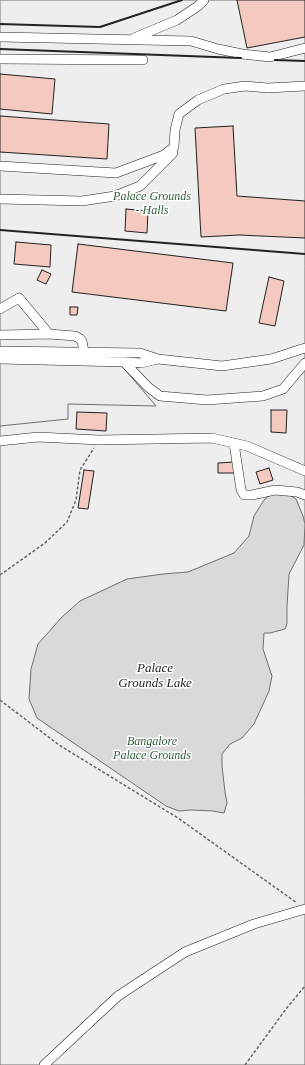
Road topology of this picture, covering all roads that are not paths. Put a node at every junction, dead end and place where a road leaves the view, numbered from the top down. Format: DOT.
graph roads {
  1 [pos="204,0"];
  2 [pos="0,37"];
  3 [pos="132,40"];
  4 [pos="305,48"];
  5 [pos="0,59"];
  6 [pos="143,60"];
  7 [pos="305,86"];
  8 [pos="174,147"];
  9 [pos="0,166"];
  10 [pos="0,199"];
  11 [pos="0,309"];
  12 [pos="29,334"];
  13 [pos="49,334"];
  14 [pos="0,335"];
  15 [pos="305,348"];
  16 [pos="0,351"];
  17 [pos="30,356"];
  18 [pos="85,357"];
  19 [pos="0,359"];
  20 [pos="158,359"];
  21 [pos="124,362"];
  22 [pos="305,363"];
  23 [pos="0,441"];
  24 [pos="234,443"];
  25 [pos="305,471"];
  26 [pos="305,495"];
  27 [pos="302,907"];
  28 [pos="44,1065"];
  1 -- 3 [label="lane"];
  2 -- 3 [label="lane"];
  3 -- 4 [label="lane"];
  5 -- 6 [label="lane"];
  7 -- 8 [label="lane"];
  8 -- 9 [label="lane"];
  8 -- 10 [label="lane"];
  11 -- 13 [label="lane"];
  12 -- 13 [label="lane"];
  12 -- 14 [label="lane"];
  12 -- 17 [label="lane"];
  13 -- 18 [label="lane"];
  15 -- 20 [label="lane"];
  16 -- 17 [label="lane"];
  17 -- 18 [label="lane"];
  17 -- 19 [label="lane"];
  18 -- 20 [label="lane"];
  18 -- 21 [label="lane"];
  20 -- 21 [label="lane"];
  21 -- 22 [label="lane"];
  23 -- 24 [label="lane"];
  24 -- 25 [label="lane"];
  24 -- 26 [label="lane"];
  27 -- 28 [label="lane"];
}
